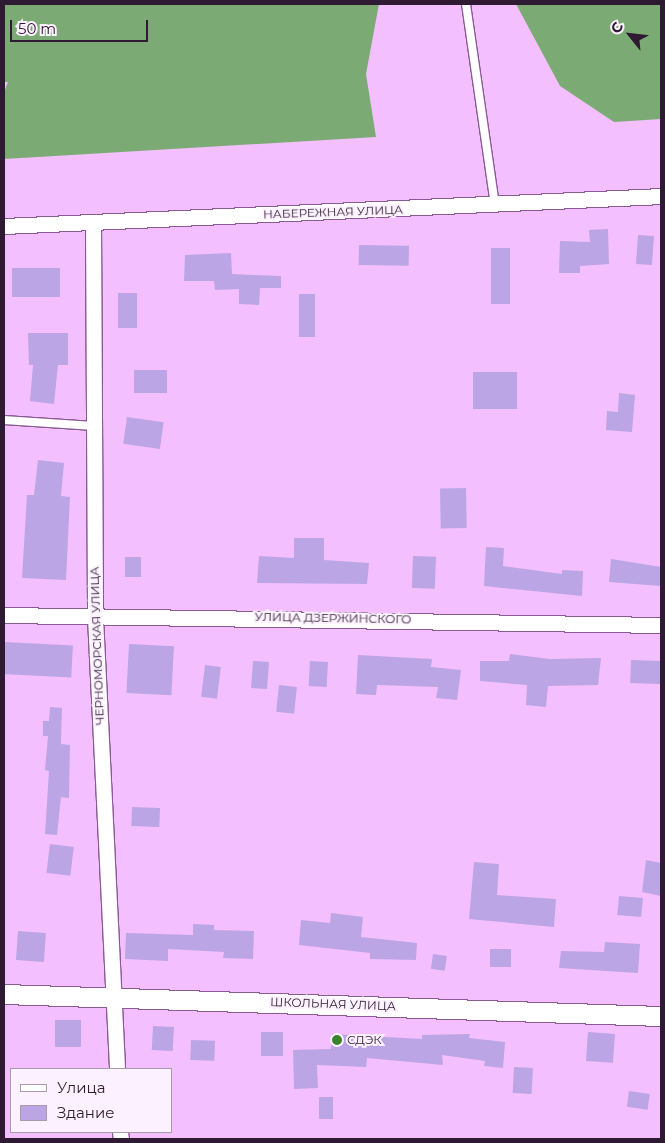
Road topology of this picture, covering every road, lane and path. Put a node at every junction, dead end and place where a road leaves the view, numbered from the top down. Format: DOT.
graph roads {
  1 [pos="466,4"];
  2 [pos="661,196"];
  3 [pos="495,205"];
  4 [pos="93,222"];
  5 [pos="4,226"];
  6 [pos="4,420"];
  7 [pos="94,426"];
  8 [pos="4,615"];
  9 [pos="95,617"];
  10 [pos="661,625"];
  11 [pos="4,994"];
  12 [pos="113,996"];
  13 [pos="661,1016"];
  14 [pos="117,1068"];
  1 -- 3 [label="lane"];
  2 -- 3 [label="street, НАБЕРЕЖНАЯ УЛИЦА"];
  3 -- 4 [label="street, НАБЕРЕЖНАЯ УЛИЦА"];
  4 -- 5 [label="street, НАБЕРЕЖНАЯ УЛИЦА"];
  4 -- 7 [label="street, ЧЕРНОМОРСКАЯ УЛИЦА"];
  6 -- 7 [label="lane"];
  7 -- 9 [label="street, ЧЕРНОМОРСКАЯ УЛИЦА"];
  8 -- 9 [label="street, УЛИЦА ДЗЕРЖИНСКОГО"];
  9 -- 10 [label="street, УЛИЦА ДЗЕРЖИНСКОГО"];
  9 -- 12 [label="street, ЧЕРНОМОРСКАЯ УЛИЦА"];
  11 -- 12 [label="street, ШКОЛЬНАЯ УЛИЦА"];
  12 -- 13 [label="street, ШКОЛЬНАЯ УЛИЦА"];
  12 -- 14 [label="street, ЧЕРНОМОРСКАЯ УЛИЦА"];
}
